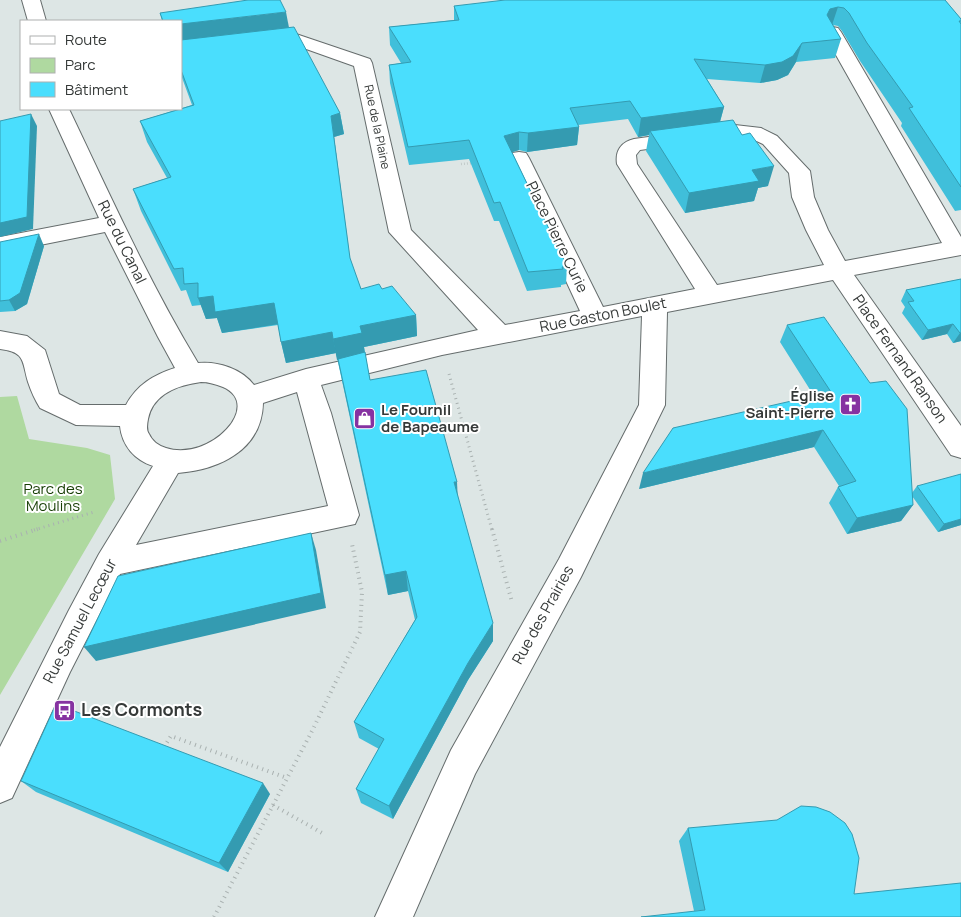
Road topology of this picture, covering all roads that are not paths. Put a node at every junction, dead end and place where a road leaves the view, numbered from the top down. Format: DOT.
graph roads {
  1 [pos="31,0"];
  2 [pos="37,20"];
  3 [pos="832,32"];
  4 [pos="248,45"];
  5 [pos="59,110"];
  6 [pos="519,158"];
  7 [pos="112,224"];
  8 [pos="0,245"];
  9 [pos="958,248"];
  10 [pos="839,271"];
  11 [pos="711,295"];
  12 [pos="655,305"];
  13 [pos="595,316"];
  14 [pos="502,335"];
  15 [pos="0,340"];
  16 [pos="191,372"];
  17 [pos="306,378"];
  18 [pos="249,397"];
  19 [pos="135,416"];
  20 [pos="961,447"];
  21 [pos="171,461"];
  22 [pos="110,563"];
  23 [pos="0,786"];
  24 [pos="394,917"];
  1 -- 2 [label="street"];
  3 -- 9 [label="street"];
  4 -- 14 [label="street, Rue de la Plaine"];
  5 -- 7 [label="street, Rue du Canal"];
  6 -- 13 [label="street, Place Pierre Curie"];
  7 -- 8 [label="street"];
  7 -- 16 [label="street, Rue du Canal"];
  9 -- 10 [label="street, Rue Gaston Boulet"];
  10 -- 11 [label="street, Rue Gaston Boulet"];
  10 -- 11 [label="street, Place Fernand Ranson"];
  10 -- 20 [label="street, Place Fernand Ranson"];
  11 -- 12 [label="street, Rue Gaston Boulet"];
  12 -- 13 [label="street, Rue Gaston Boulet"];
  12 -- 24 [label="street, Rue des Prairies"];
  13 -- 14 [label="street, Rue Gaston Boulet"];
  14 -- 17 [label="street, Rue Gaston Boulet"];
  15 -- 19 [label="street"];
  16 -- 18 [label="street"];
  16 -- 19 [label="street"];
  17 -- 18 [label="street, Rue Gaston Boulet"];
  17 -- 22 [label="street"];
  18 -- 21 [label="street"];
  19 -- 21 [label="street"];
  21 -- 22 [label="street, Rue Samuel Lecœur"];
  22 -- 23 [label="street, Rue Samuel Lecœur"];
}
